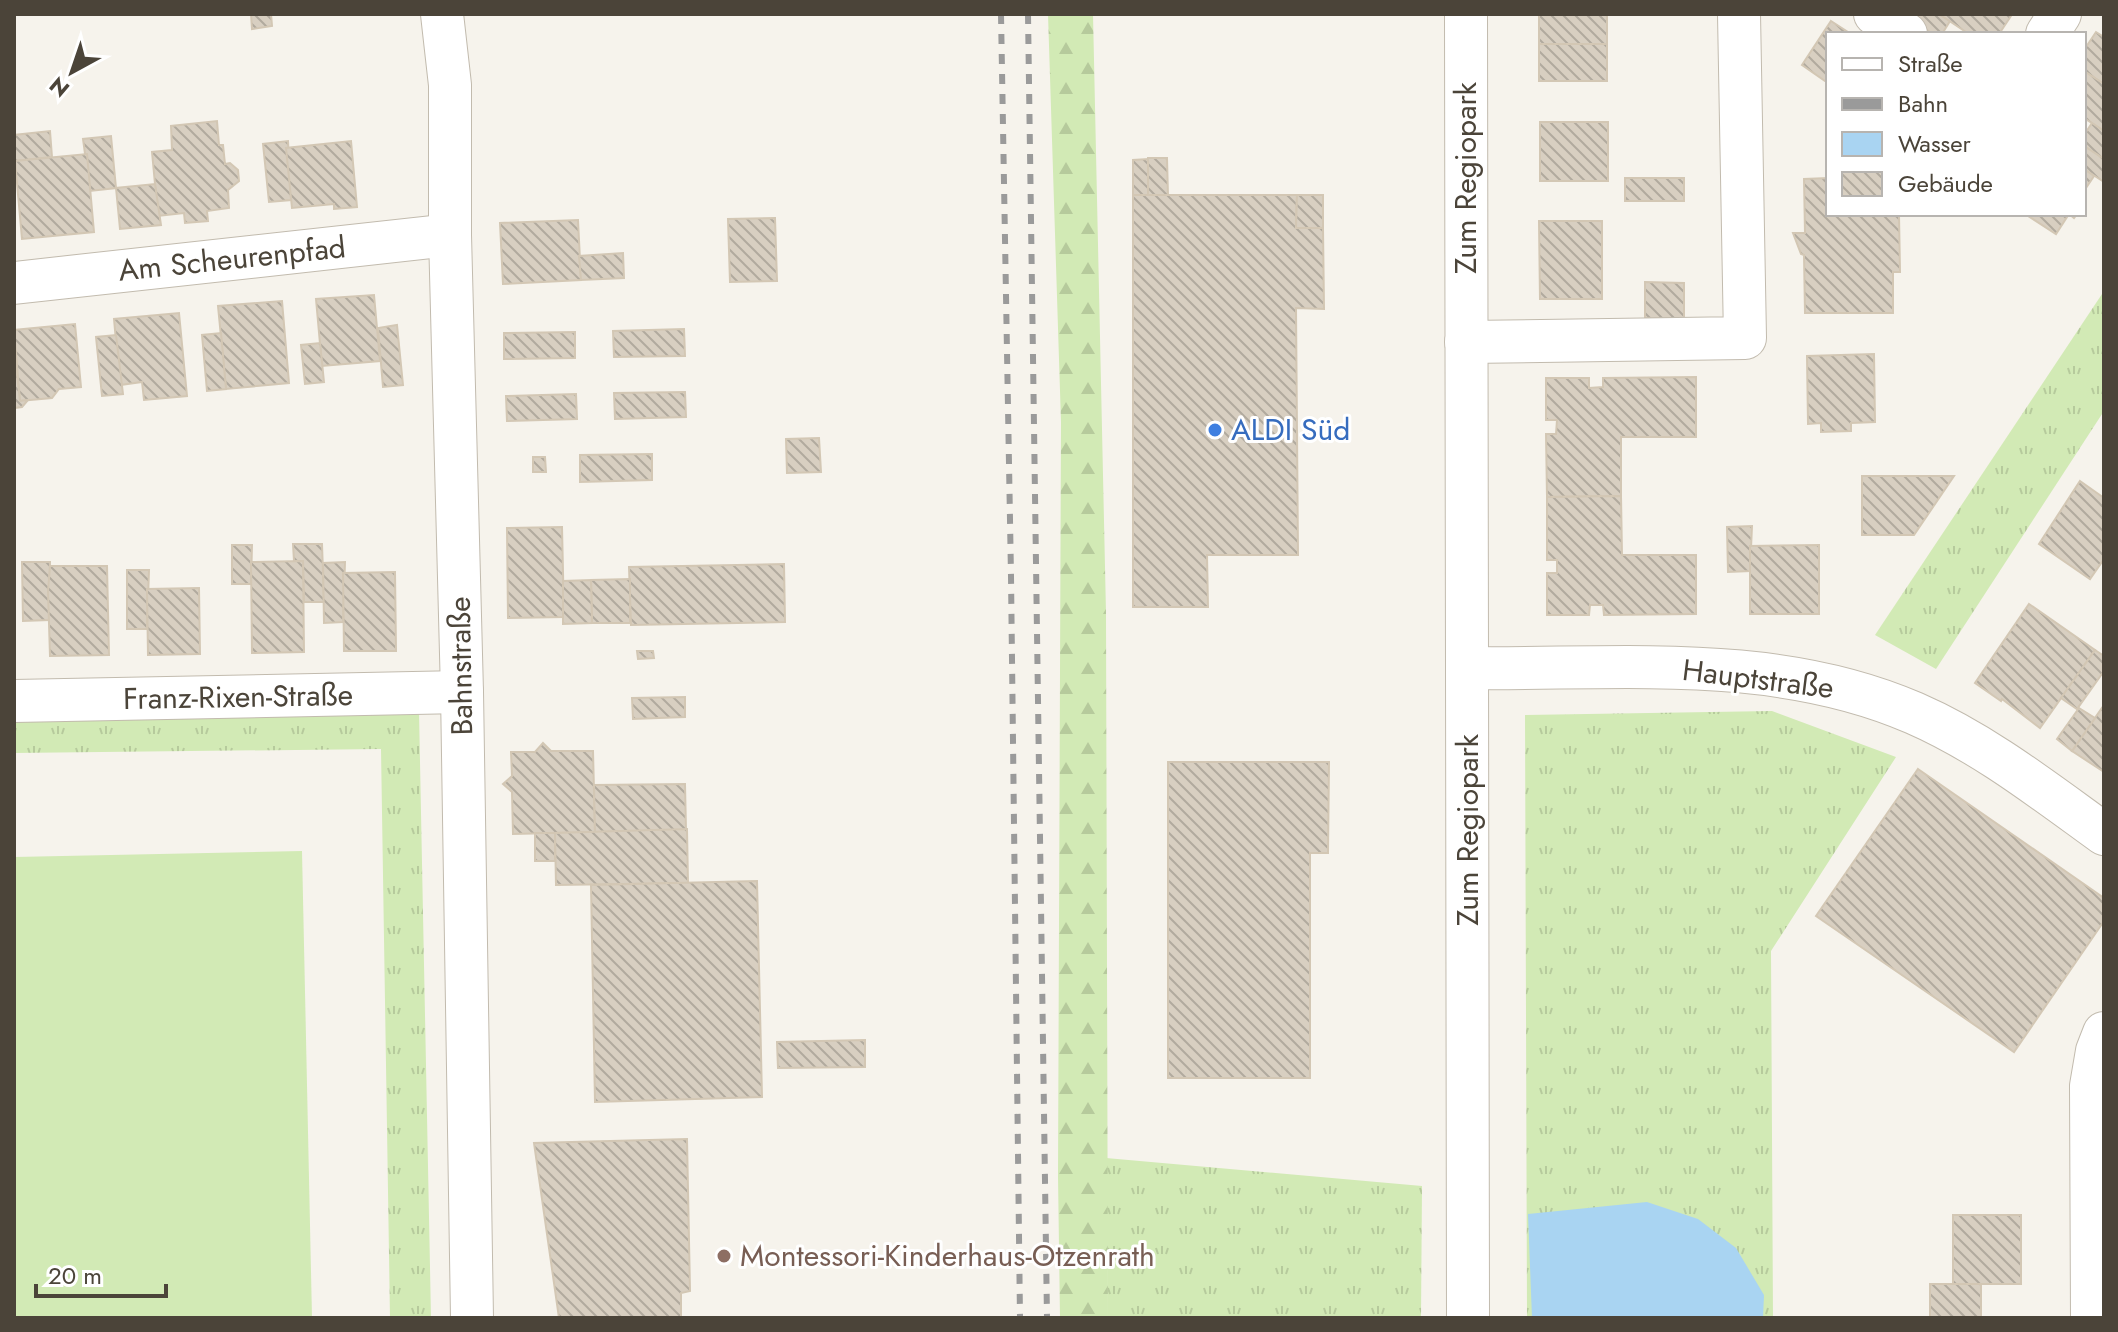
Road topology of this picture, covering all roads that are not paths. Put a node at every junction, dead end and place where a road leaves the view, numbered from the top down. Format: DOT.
graph roads {
  1 [pos="442,14"];
  2 [pos="1466,14"];
  3 [pos="1739,14"];
  4 [pos="1875,14"];
  5 [pos="2060,14"];
  6 [pos="1903,32"];
  7 [pos="2048,32"];
  8 [pos="450,235"];
  9 [pos="14,283"];
  10 [pos="1466,342"];
  11 [pos="1469,668"];
  12 [pos="462,692"];
  13 [pos="14,701"];
  14 [pos="2104,834"];
  15 [pos="2104,1033"];
  16 [pos="472,1318"];
  17 [pos="1468,1318"];
  18 [pos="2092,1318"];
  1 -- 8 [label="street, Bahnstraße"];
  2 -- 10 [label="street, Zum Regiopark"];
  3 -- 10 [label="street"];
  4 -- 6 [label="street"];
  5 -- 7 [label="street"];
  8 -- 9 [label="street, Am Scheurenpfad"];
  8 -- 12 [label="street, Bahnstraße"];
  10 -- 11 [label="street, Zum Regiopark"];
  11 -- 14 [label="street, Hauptstraße"];
  11 -- 17 [label="street, Zum Regiopark"];
  12 -- 13 [label="street, Franz-Rixen-Straße"];
  12 -- 16 [label="street, Bahnstraße"];
  15 -- 18 [label="street"];
}
